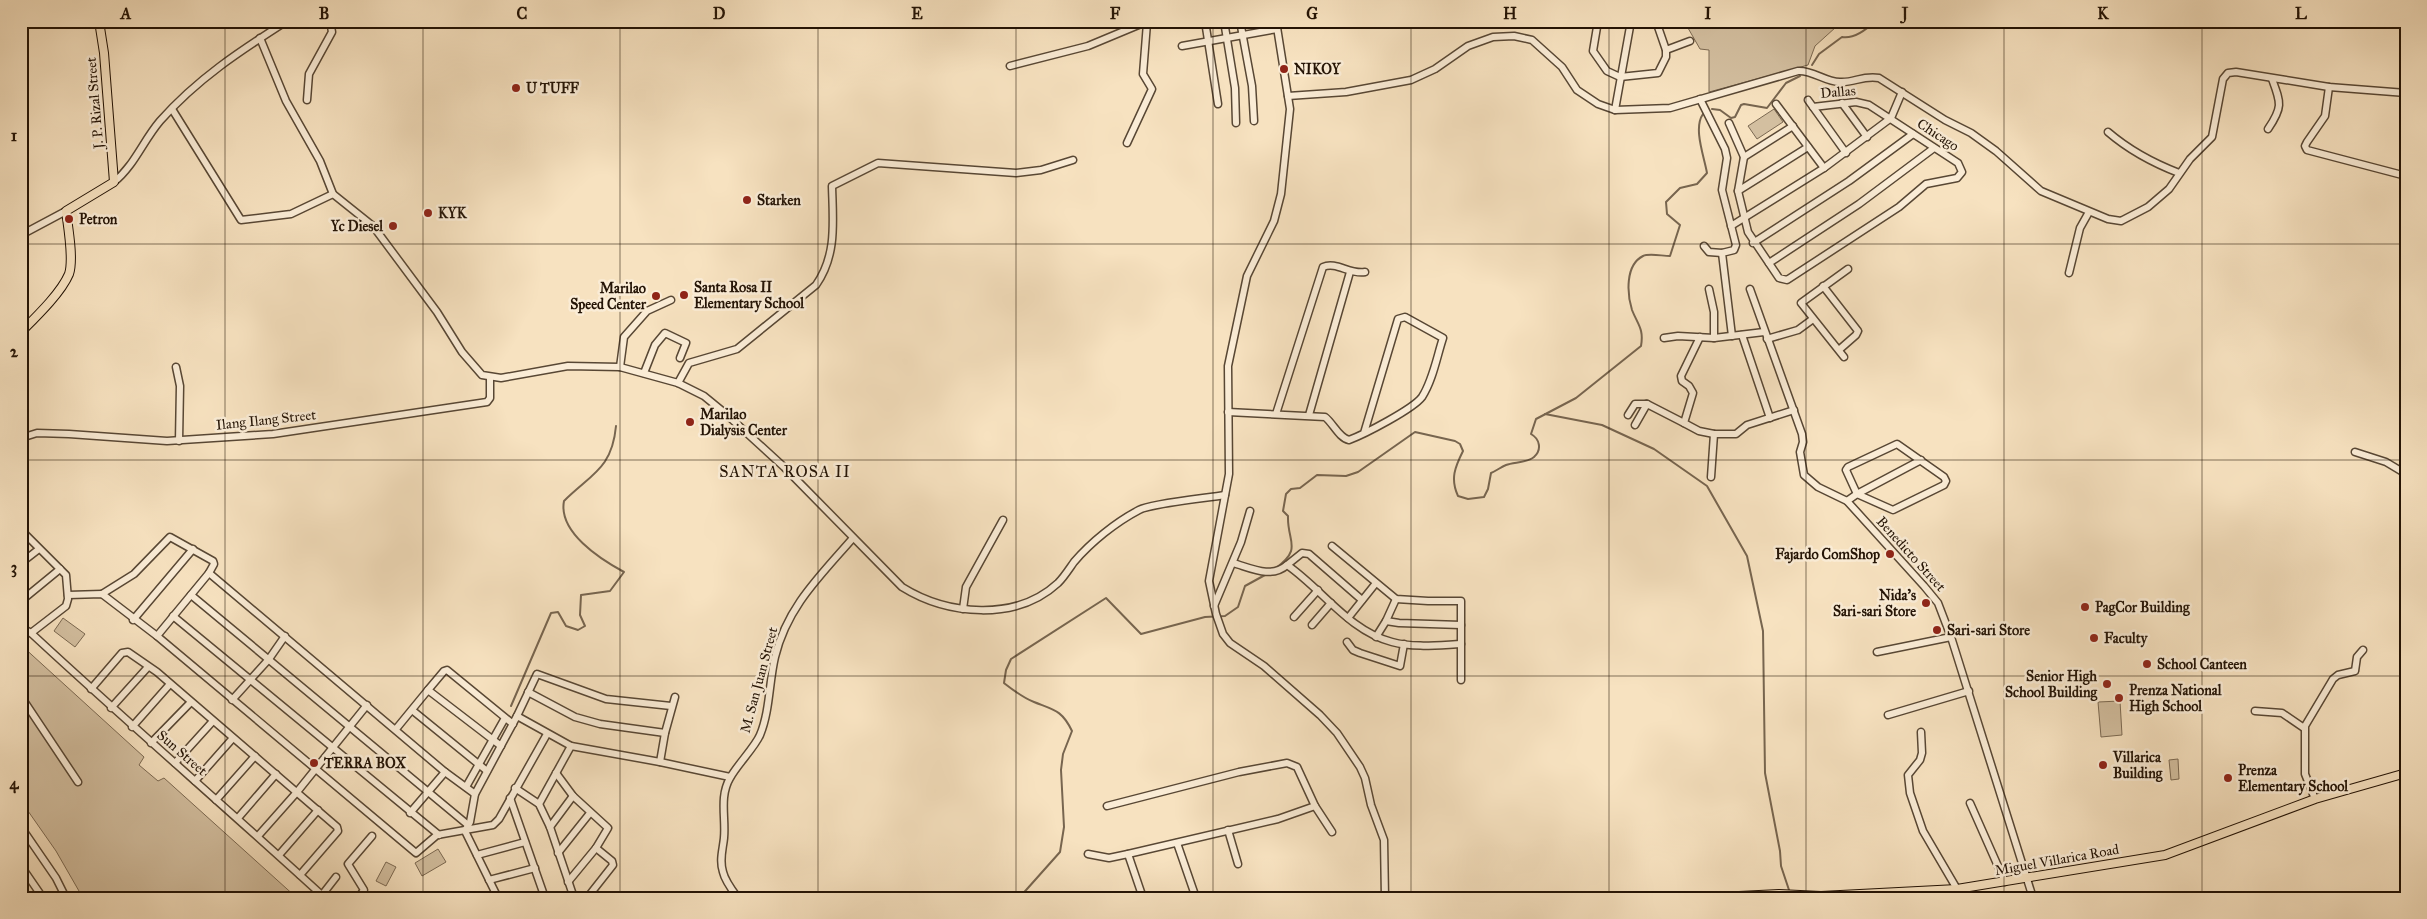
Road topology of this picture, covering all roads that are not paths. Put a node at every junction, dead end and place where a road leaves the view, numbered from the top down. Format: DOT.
graph roads {
  1 [pos="99,21"];
  2 [pos="287,21"];
  3 [pos="330,21"];
  4 [pos="1205,21"];
  5 [pos="1224,21"];
  6 [pos="1240,21"];
  7 [pos="1276,21"];
  8 [pos="1598,21"];
  9 [pos="1631,21"];
  10 [pos="1656,21"];
  11 [pos="1148,22"];
  12 [pos="1277,29"];
  13 [pos="1243,35"];
  14 [pos="260,38"];
  15 [pos="1228,38"];
  16 [pos="1690,41"];
  17 [pos="1208,42"];
  18 [pos="1182,46"];
  19 [pos="1666,50"];
  20 [pos="1010,66"];
  21 [pos="1620,77"];
  22 [pos="2272,79"];
  23 [pos="2329,87"];
  24 [pos="1902,92"];
  25 [pos="2406,93"];
  26 [pos="1288,96"];
  27 [pos="1700,99"];
  28 [pos="308,100"];
  29 [pos="1842,103"];
  30 [pos="1218,104"];
  31 [pos="1776,104"];
  32 [pos="172,109"];
  33 [pos="1615,110"];
  34 [pos="1890,118"];
  35 [pos="1254,121"];
  36 [pos="1729,122"];
  37 [pos="1236,123"];
  38 [pos="1793,126"];
  39 [pos="2268,129"];
  40 [pos="2108,132"];
  41 [pos="1913,134"];
  42 [pos="1867,137"];
  43 [pos="1126,143"];
  44 [pos="1808,147"];
  45 [pos="1934,148"];
  46 [pos="1846,153"];
  47 [pos="1744,157"];
  48 [pos="1074,160"];
  49 [pos="1824,168"];
  50 [pos="2179,173"];
  51 [pos="2406,176"];
  52 [pos="114,182"];
  53 [pos="1738,191"];
  54 [pos="333,194"];
  55 [pos="66,211"];
  56 [pos="2089,212"];
  57 [pos="1744,218"];
  58 [pos="1731,226"];
  59 [pos="21,235"];
  60 [pos="1753,242"];
  61 [pos="1704,246"];
  62 [pos="1722,253"];
  63 [pos="1769,263"];
  64 [pos="1848,269"];
  65 [pos="1350,272"];
  66 [pos="1365,272"];
  67 [pos="2068,273"];
  68 [pos="1823,286"];
  69 [pos="1709,289"];
  70 [pos="1750,289"];
  71 [pos="671,300"];
  72 [pos="1814,319"];
  73 [pos="21,332"];
  74 [pos="1742,335"];
  75 [pos="1732,336"];
  76 [pos="1766,336"];
  77 [pos="1700,337"];
  78 [pos="1664,338"];
  79 [pos="1714,338"];
  80 [pos="1840,349"];
  81 [pos="1844,357"];
  82 [pos="680,358"];
  83 [pos="176,367"];
  84 [pos="620,367"];
  85 [pos="644,373"];
  86 [pos="490,378"];
  87 [pos="678,382"];
  88 [pos="1647,404"];
  89 [pos="1794,410"];
  90 [pos="1228,412"];
  91 [pos="1276,414"];
  92 [pos="1309,415"];
  93 [pos="1628,415"];
  94 [pos="1770,418"];
  95 [pos="1684,423"];
  96 [pos="1635,425"];
  97 [pos="1364,433"];
  98 [pos="1714,434"];
  99 [pos="21,438"];
  100 [pos="179,441"];
  101 [pos="2355,452"];
  102 [pos="1921,460"];
  103 [pos="2406,474"];
  104 [pos="1711,477"];
  105 [pos="1856,494"];
  106 [pos="1226,495"];
  107 [pos="1847,501"];
  108 [pos="1250,511"];
  109 [pos="1003,520"];
  110 [pos="21,530"];
  111 [pos="853,538"];
  112 [pos="1332,546"];
  113 [pos="39,548"];
  114 [pos="193,549"];
  115 [pos="21,563"];
  116 [pos="1233,563"];
  117 [pos="1285,567"];
  118 [pos="60,569"];
  119 [pos="209,573"];
  120 [pos="1376,583"];
  121 [pos="1318,590"];
  122 [pos="102,594"];
  123 [pos="68,595"];
  124 [pos="192,595"];
  125 [pos="1396,599"];
  126 [pos="1362,600"];
  127 [pos="21,601"];
  128 [pos="1331,602"];
  129 [pos="1214,606"];
  130 [pos="964,609"];
  131 [pos="173,616"];
  132 [pos="1294,617"];
  133 [pos="1348,618"];
  134 [pos="134,620"];
  135 [pos="1386,621"];
  136 [pos="1312,625"];
  137 [pos="1461,625"];
  138 [pos="21,627"];
  139 [pos="31,633"];
  140 [pos="157,636"];
  141 [pos="285,636"];
  142 [pos="1376,637"];
  143 [pos="1951,637"];
  144 [pos="1347,642"];
  145 [pos="1404,644"];
  146 [pos="1461,644"];
  147 [pos="2363,650"];
  148 [pos="1877,652"];
  149 [pos="269,659"];
  150 [pos="148,667"];
  151 [pos="251,678"];
  152 [pos="1461,680"];
  153 [pos="170,684"];
  154 [pos="91,689"];
  155 [pos="428,690"];
  156 [pos="1969,691"];
  157 [pos="528,692"];
  158 [pos="675,697"];
  159 [pos="21,700"];
  160 [pos="232,700"];
  161 [pos="191,702"];
  162 [pos="367,705"];
  163 [pos="672,706"];
  164 [pos="111,708"];
  165 [pos="412,710"];
  166 [pos="2255,711"];
  167 [pos="1888,715"];
  168 [pos="517,716"];
  169 [pos="505,718"];
  170 [pos="213,721"];
  171 [pos="513,724"];
  172 [pos="132,727"];
  173 [pos="348,727"];
  174 [pos="2304,728"];
  175 [pos="396,729"];
  176 [pos="1922,732"];
  177 [pos="664,733"];
  178 [pos="547,734"];
  179 [pos="233,738"];
  180 [pos="494,740"];
  181 [pos="152,743"];
  182 [pos="501,746"];
  183 [pos="571,746"];
  184 [pos="331,748"];
  185 [pos="255,756"];
  186 [pos="660,762"];
  187 [pos="174,763"];
  188 [pos="480,766"];
  189 [pos="315,770"];
  190 [pos="487,771"];
  191 [pos="445,772"];
  192 [pos="556,773"];
  193 [pos="2406,773"];
  194 [pos="276,774"];
  195 [pos="730,777"];
  196 [pos="195,780"];
  197 [pos="78,782"];
  198 [pos="466,787"];
  199 [pos="515,788"];
  200 [pos="297,792"];
  201 [pos="428,793"];
  202 [pos="475,794"];
  203 [pos="574,796"];
  204 [pos="510,798"];
  205 [pos="2315,799"];
  206 [pos="216,800"];
  207 [pos="1970,803"];
  208 [pos="539,804"];
  209 [pos="1107,806"];
  210 [pos="1316,806"];
  211 [pos="318,810"];
  212 [pos="410,813"];
  213 [pos="590,813"];
  214 [pos="238,818"];
  215 [pos="21,827"];
  216 [pos="550,827"];
  217 [pos="467,828"];
  218 [pos="1228,830"];
  219 [pos="1332,832"];
  220 [pos="439,834"];
  221 [pos="258,836"];
  222 [pos="372,836"];
  223 [pos="525,842"];
  224 [pos="1177,843"];
  225 [pos="596,848"];
  226 [pos="558,854"];
  227 [pos="1088,854"];
  228 [pos="1128,854"];
  229 [pos="279,855"];
  230 [pos="477,855"];
  231 [pos="1238,864"];
  232 [pos="21,866"];
  233 [pos="534,868"];
  234 [pos="300,875"];
  235 [pos="336,877"];
  236 [pos="2025,878"];
  237 [pos="489,880"];
  238 [pos="568,882"];
  239 [pos="2005,882"];
  240 [pos="1956,889"];
  241 [pos="324,896"];
  242 [pos="1788,896"];
  243 [pos="543,897"];
  244 [pos="43,898"];
  245 [pos="66,898"];
  246 [pos="358,898"];
  247 [pos="498,898"];
  248 [pos="574,898"];
  249 [pos="587,898"];
  250 [pos="738,898"];
  251 [pos="1143,898"];
  252 [pos="1196,898"];
  253 [pos="1385,898"];
  254 [pos="1699,898"];
  255 [pos="2033,898"];
  1 -- 52 [label="main road, J. P. Rizal Street"];
  2 -- 14 [label="street"];
  3 -- 28 [label="street"];
  4 -- 17 [label="street"];
  5 -- 15 [label="street"];
  6 -- 13 [label="street"];
  7 -- 12 [label="street"];
  8 -- 21 [label="street"];
  9 -- 21 [label="street"];
  10 -- 19 [label="street"];
  11 -- 20 [label="street"];
  11 -- 43 [label="street"];
  12 -- 13 [label="street"];
  12 -- 26 [label="street"];
  13 -- 15 [label="street"];
  13 -- 35 [label="street"];
  14 -- 32 [label="street"];
  14 -- 54 [label="street"];
  15 -- 17 [label="street"];
  15 -- 37 [label="street"];
  16 -- 19 [label="street"];
  17 -- 18 [label="street"];
  17 -- 30 [label="street"];
  19 -- 21 [label="street"];
  21 -- 33 [label="street"];
  22 -- 23 [label="street"];
  22 -- 39 [label="street"];
  22 -- 50 [label="street"];
  23 -- 25 [label="street"];
  23 -- 51 [label="street"];
  24 -- 27 [label="street"];
  24 -- 34 [label="street"];
  24 -- 56 [label="street"];
  26 -- 33 [label="street"];
  26 -- 90 [label="street"];
  27 -- 33 [label="street"];
  27 -- 58 [label="street"];
  29 -- 34 [label="street, Dallas"];
  29 -- 42 [label="street"];
  29 -- 46 [label="street, Dallas"];
  31 -- 38 [label="street"];
  32 -- 52 [label="street"];
  32 -- 54 [label="street"];
  34 -- 41 [label="street, Chicago"];
  34 -- 42 [label="street"];
  36 -- 47 [label="street"];
  38 -- 44 [label="street"];
  38 -- 47 [label="street"];
  40 -- 50 [label="street"];
  41 -- 45 [label="street, Chicago"];
  41 -- 60 [label="street"];
  42 -- 46 [label="street"];
  44 -- 49 [label="street"];
  44 -- 53 [label="street"];
  45 -- 63 [label="street"];
  45 -- 63 [label="street, Chicago"];
  46 -- 49 [label="street"];
  47 -- 53 [label="street"];
  48 -- 87 [label="street"];
  49 -- 57 [label="street"];
  50 -- 56 [label="street"];
  52 -- 55 [label="main road"];
  53 -- 57 [label="street"];
  54 -- 86 [label="street"];
  55 -- 59 [label="street"];
  55 -- 73 [label="main road"];
  56 -- 67 [label="street"];
  57 -- 58 [label="street"];
  57 -- 60 [label="street"];
  58 -- 62 [label="street"];
  60 -- 63 [label="street"];
  61 -- 62 [label="street"];
  62 -- 75 [label="street"];
  64 -- 68 [label="street"];
  65 -- 66 [label="street"];
  65 -- 91 [label="street"];
  65 -- 92 [label="street"];
  68 -- 72 [label="street"];
  68 -- 80 [label="street"];
  69 -- 79 [label="street"];
  70 -- 76 [label="street, Benedicto Street"];
  71 -- 84 [label="street"];
  72 -- 76 [label="street"];
  72 -- 80 [label="street"];
  74 -- 75 [label="street"];
  74 -- 76 [label="street"];
  74 -- 94 [label="street"];
  75 -- 79 [label="street"];
  76 -- 89 [label="street, Benedicto Street"];
  77 -- 78 [label="street"];
  77 -- 79 [label="street"];
  77 -- 95 [label="street"];
  80 -- 81 [label="street"];
  82 -- 85 [label="street"];
  83 -- 100 [label="street"];
  84 -- 85 [label="street"];
  84 -- 86 [label="street"];
  85 -- 87 [label="street"];
  86 -- 100 [label="street, Ilang Ilang Street"];
  87 -- 111 [label="street"];
  88 -- 93 [label="street"];
  88 -- 95 [label="street"];
  88 -- 96 [label="street"];
  89 -- 94 [label="street"];
  89 -- 107 [label="street, Benedicto Street"];
  90 -- 91 [label="street"];
  90 -- 106 [label="street"];
  91 -- 92 [label="street"];
  92 -- 97 [label="street"];
  94 -- 98 [label="street"];
  95 -- 98 [label="street"];
  97 -- 97 [label="street"];
  98 -- 104 [label="street"];
  99 -- 100 [label="street, Ilang Ilang Street"];
  101 -- 103 [label="street"];
  102 -- 105 [label="street"];
  102 -- 105 [label="street"];
  102 -- 105 [label="street"];
  105 -- 107 [label="street"];
  106 -- 129 [label="street"];
  106 -- 130 [label="street"];
  107 -- 143 [label="street, Benedicto Street"];
  108 -- 116 [label="street"];
  109 -- 130 [label="street"];
  110 -- 113 [label="street"];
  111 -- 130 [label="street"];
  111 -- 195 [label="street, M. San Juan Street"];
  112 -- 120 [label="street"];
  113 -- 115 [label="street"];
  113 -- 118 [label="street"];
  114 -- 119 [label="street"];
  114 -- 122 [label="street"];
  114 -- 134 [label="street"];
  116 -- 117 [label="street"];
  116 -- 129 [label="street"];
  117 -- 121 [label="street"];
  117 -- 126 [label="street"];
  118 -- 123 [label="street"];
  118 -- 127 [label="street"];
  119 -- 124 [label="street"];
  119 -- 141 [label="street"];
  120 -- 125 [label="street"];
  120 -- 126 [label="street"];
  121 -- 128 [label="street"];
  121 -- 132 [label="street"];
  122 -- 123 [label="street"];
  122 -- 134 [label="street"];
  123 -- 139 [label="street"];
  124 -- 131 [label="street"];
  124 -- 149 [label="street"];
  125 -- 135 [label="street"];
  125 -- 137 [label="street"];
  126 -- 133 [label="street"];
  128 -- 133 [label="street"];
  128 -- 136 [label="street"];
  129 -- 253 [label="street"];
  131 -- 140 [label="street"];
  131 -- 151 [label="street"];
  133 -- 142 [label="street"];
  134 -- 140 [label="street"];
  135 -- 137 [label="street"];
  135 -- 142 [label="street"];
  137 -- 146 [label="street"];
  138 -- 139 [label="street, Sun Street"];
  139 -- 154 [label="street, Sun Street"];
  140 -- 160 [label="street"];
  141 -- 149 [label="street"];
  141 -- 162 [label="street"];
  142 -- 145 [label="street"];
  143 -- 148 [label="street"];
  143 -- 156 [label="street, Benedicto Street"];
  144 -- 145 [label="street"];
  145 -- 146 [label="street"];
  146 -- 152 [label="street"];
  147 -- 174 [label="street"];
  149 -- 151 [label="street"];
  149 -- 173 [label="street"];
  150 -- 153 [label="street"];
  150 -- 154 [label="street"];
  150 -- 164 [label="street"];
  151 -- 160 [label="street"];
  151 -- 184 [label="street"];
  153 -- 161 [label="street"];
  153 -- 172 [label="street"];
  154 -- 164 [label="street, Sun Street"];
  155 -- 165 [label="street"];
  155 -- 169 [label="street"];
  155 -- 180 [label="street"];
  156 -- 167 [label="street"];
  156 -- 236 [label="street, Benedicto Street"];
  157 -- 163 [label="street"];
  157 -- 168 [label="street"];
  157 -- 177 [label="street"];
  158 -- 163 [label="street"];
  159 -- 197 [label="street"];
  160 -- 189 [label="street"];
  161 -- 170 [label="street"];
  161 -- 181 [label="street"];
  162 -- 173 [label="street"];
  162 -- 175 [label="street"];
  163 -- 177 [label="street"];
  164 -- 172 [label="street, Sun Street"];
  165 -- 175 [label="street"];
  165 -- 188 [label="street"];
  166 -- 174 [label="street"];
  168 -- 171 [label="street"];
  168 -- 178 [label="street"];
  169 -- 171 [label="street"];
  169 -- 180 [label="street"];
  170 -- 179 [label="street"];
  170 -- 187 [label="street"];
  171 -- 182 [label="street"];
  172 -- 181 [label="street, Sun Street"];
  173 -- 184 [label="street"];
  173 -- 201 [label="street"];
  174 -- 205 [label="street"];
  175 -- 191 [label="street"];
  176 -- 240 [label="street"];
  177 -- 186 [label="street"];
  178 -- 183 [label="street"];
  178 -- 199 [label="street"];
  179 -- 185 [label="street"];
  179 -- 196 [label="street"];
  180 -- 182 [label="street"];
  180 -- 188 [label="street"];
  181 -- 187 [label="street, Sun Street"];
  182 -- 190 [label="street"];
  183 -- 186 [label="street"];
  183 -- 192 [label="street"];
  184 -- 189 [label="street"];
  184 -- 212 [label="street"];
  185 -- 194 [label="street"];
  185 -- 206 [label="street"];
  186 -- 195 [label="street"];
  187 -- 196 [label="street, Sun Street"];
  188 -- 190 [label="street"];
  188 -- 198 [label="street"];
  189 -- 200 [label="street"];
  189 -- 220 [label="street"];
  190 -- 202 [label="street"];
  191 -- 198 [label="street"];
  191 -- 201 [label="street"];
  192 -- 203 [label="street"];
  192 -- 208 [label="street"];
  193 -- 205 [label="main road, Miguel Villarica Road"];
  194 -- 200 [label="street"];
  194 -- 214 [label="street"];
  195 -- 250 [label="street, M. San Juan Street"];
  196 -- 206 [label="street, Sun Street"];
  198 -- 202 [label="street"];
  199 -- 204 [label="street"];
  199 -- 208 [label="street"];
  200 -- 211 [label="street"];
  200 -- 221 [label="street"];
  201 -- 212 [label="street"];
  201 -- 217 [label="street"];
  202 -- 217 [label="street"];
  203 -- 213 [label="street"];
  203 -- 216 [label="street"];
  204 -- 217 [label="street"];
  204 -- 223 [label="street"];
  205 -- 236 [label="main road, Miguel Villarica Road"];
  206 -- 214 [label="street, Sun Street"];
  207 -- 239 [label="street"];
  208 -- 216 [label="street"];
  209 -- 210 [label="street"];
  210 -- 218 [label="street"];
  210 -- 219 [label="street"];
  211 -- 229 [label="street"];
  211 -- 234 [label="street"];
  212 -- 220 [label="street"];
  213 -- 225 [label="street"];
  213 -- 226 [label="street"];
  214 -- 221 [label="street, Sun Street"];
  215 -- 245 [label="street"];
  216 -- 226 [label="street"];
  217 -- 220 [label="street"];
  217 -- 230 [label="street"];
  218 -- 224 [label="street"];
  218 -- 231 [label="street"];
  221 -- 229 [label="street, Sun Street"];
  222 -- 246 [label="street"];
  223 -- 230 [label="street"];
  223 -- 233 [label="street"];
  224 -- 228 [label="street"];
  224 -- 252 [label="street"];
  225 -- 238 [label="street"];
  225 -- 249 [label="street"];
  226 -- 238 [label="street"];
  227 -- 228 [label="street"];
  228 -- 251 [label="street"];
  229 -- 234 [label="street, Sun Street"];
  230 -- 237 [label="street"];
  232 -- 244 [label="street"];
  233 -- 237 [label="street"];
  233 -- 243 [label="street"];
  234 -- 241 [label="street, Sun Street"];
  235 -- 241 [label="street"];
  236 -- 239 [label="main road, Miguel Villarica Road"];
  236 -- 255 [label="street, Benedicto Street"];
  237 -- 247 [label="street"];
  238 -- 248 [label="street"];
  239 -- 240 [label="main road, Miguel Villarica Road"];
  240 -- 242 [label="main road, Miguel Villarica Road"];
  242 -- 254 [label="main road, Miguel Villarica Road"];
}
